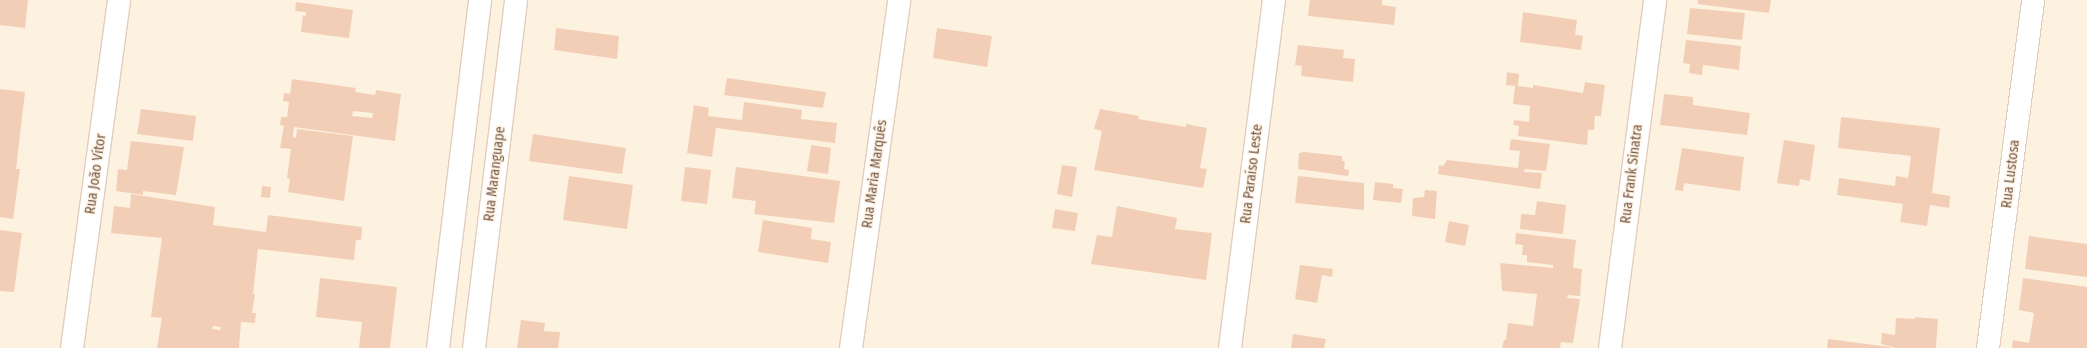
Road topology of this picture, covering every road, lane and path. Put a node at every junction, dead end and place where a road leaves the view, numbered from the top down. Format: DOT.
graph roads {
  1 [pos="119,0"];
  2 [pos="480,0"];
  3 [pos="516,0"];
  4 [pos="899,0"];
  5 [pos="1274,0"];
  6 [pos="1655,0"];
  7 [pos="2033,0"];
  8 [pos="72,348"];
  9 [pos="438,348"];
  10 [pos="474,348"];
  11 [pos="851,348"];
  12 [pos="1230,348"];
  13 [pos="1610,348"];
  14 [pos="1988,348"];
  1 -- 8 [label="street, Rua João Vítor"];
  2 -- 9 [label="street"];
  3 -- 10 [label="street, Rua Maranguape"];
  4 -- 11 [label="street, Rua Maria Marquês"];
  5 -- 12 [label="street, Rua Paraíso Leste"];
  6 -- 13 [label="street, Rua Frank Sinatra"];
  7 -- 14 [label="street, Rua Lustosa"];
}
